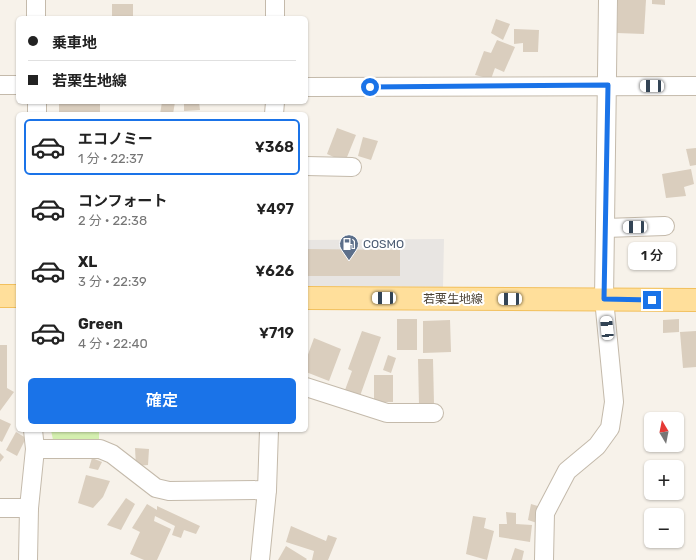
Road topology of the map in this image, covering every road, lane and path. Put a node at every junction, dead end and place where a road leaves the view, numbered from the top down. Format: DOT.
graph roads {
  1 [pos="36,0"];
  2 [pos="275,0"];
  3 [pos="608,0"];
  4 [pos="36,16"];
  5 [pos="275,16"];
  6 [pos="0,85"];
  7 [pos="16,85"];
  8 [pos="608,85"];
  9 [pos="696,86"];
  10 [pos="308,87"];
  11 [pos="308,166"];
  12 [pos="352,167"];
  13 [pos="665,226"];
  14 [pos="605,228"];
  15 [pos="0,296"];
  16 [pos="16,296"];
  17 [pos="308,298"];
  18 [pos="604,299"];
  19 [pos="696,300"];
  20 [pos="308,388"];
  21 [pos="434,413"];
  22 [pos="33,432"];
  23 [pos="269,432"];
  24 [pos="36,449"];
  25 [pos="267,490"];
  26 [pos="0,508"];
  27 [pos="29,508"];
  28 [pos="28,560"];
  29 [pos="260,560"];
  30 [pos="544,560"];
  1 -- 4 [label="street"];
  2 -- 5 [label="street"];
  3 -- 8 [label="street"];
  6 -- 7 [label="street"];
  8 -- 9 [label="street"];
  8 -- 10 [label="street"];
  8 -- 14 [label="street"];
  11 -- 12 [label="street"];
  13 -- 14 [label="street"];
  14 -- 18 [label="street"];
  15 -- 16 [label="main road"];
  17 -- 18 [label="main road, 若栗生地線"];
  18 -- 19 [label="main road, 若栗生地線"];
  18 -- 30 [label="street"];
  20 -- 21 [label="street"];
  22 -- 24 [label="street"];
  23 -- 25 [label="street"];
  24 -- 25 [label="street"];
  24 -- 27 [label="street"];
  25 -- 29 [label="street"];
  26 -- 27 [label="street"];
  27 -- 28 [label="street"];
}
